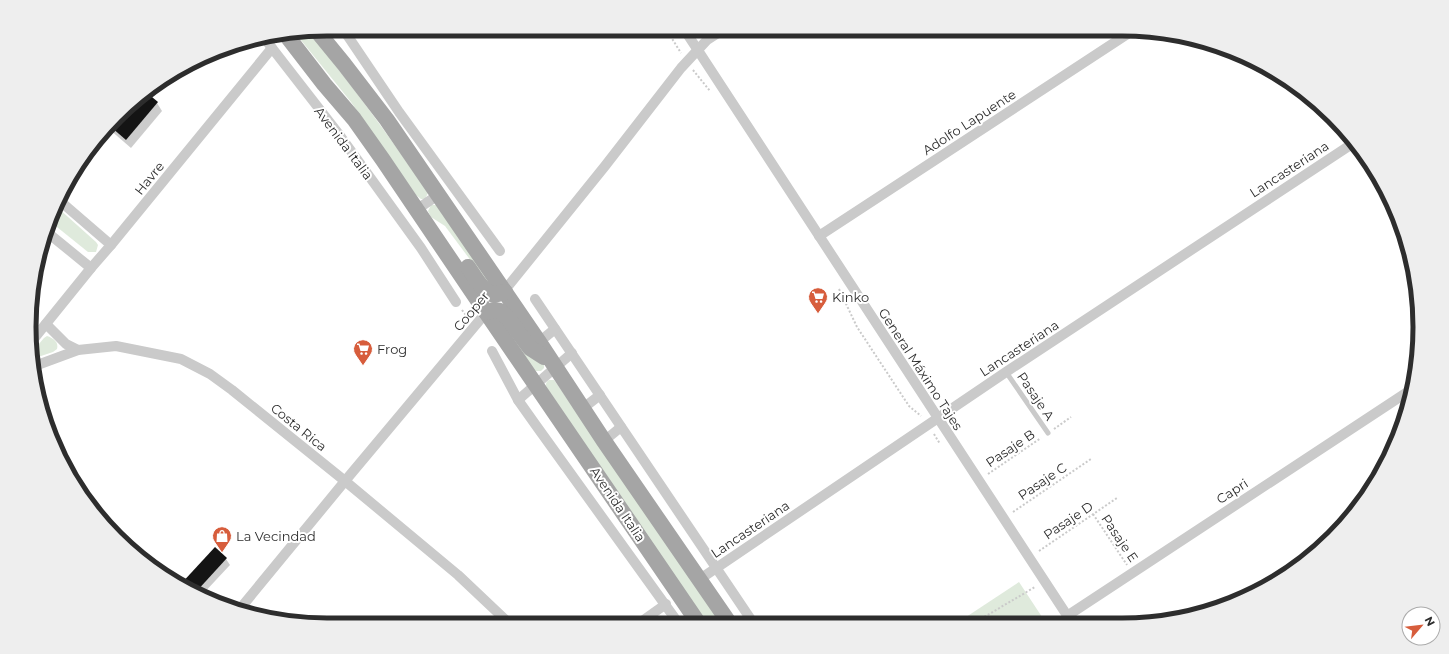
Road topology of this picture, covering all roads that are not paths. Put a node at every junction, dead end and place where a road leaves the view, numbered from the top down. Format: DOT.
graph roads {
  1 [pos="321,36"];
  2 [pos="348,36"];
  3 [pos="688,36"];
  4 [pos="713,36"];
  5 [pos="1124,36"];
  6 [pos="289,38"];
  7 [pos="268,43"];
  8 [pos="272,48"];
  9 [pos="697,50"];
  10 [pos="375,77"];
  11 [pos="362,88"];
  12 [pos="393,116"];
  13 [pos="1349,146"];
  14 [pos="438,195"];
  15 [pos="63,204"];
  16 [pos="472,215"];
  17 [pos="420,216"];
  18 [pos="457,224"];
  19 [pos="50,235"];
  20 [pos="819,236"];
  21 [pos="436,238"];
  22 [pos="111,245"];
  23 [pos="421,248"];
  24 [pos="500,251"];
  25 [pos="91,268"];
  26 [pos="504,292"];
  27 [pos="535,299"];
  28 [pos="456,302"];
  29 [pos="486,312"];
  30 [pos="46,324"];
  31 [pos="555,329"];
  32 [pos="36,336"];
  33 [pos="539,342"];
  34 [pos="78,350"];
  35 [pos="492,351"];
  36 [pos="572,353"];
  37 [pos="38,365"];
  38 [pos="556,367"];
  39 [pos="1006,372"];
  40 [pos="536,385"];
  41 [pos="1405,394"];
  42 [pos="600,395"];
  43 [pos="518,400"];
  44 [pos="582,409"];
  45 [pos="937,418"];
  46 [pos="621,427"];
  47 [pos="1048,433"];
  48 [pos="604,441"];
  49 [pos="345,481"];
  50 [pos="716,567"];
  51 [pos="700,579"];
  52 [pos="666,604"];
  53 [pos="243,606"];
  54 [pos="504,618"];
  55 [pos="646,618"];
  56 [pos="675,618"];
  57 [pos="695,618"];
  58 [pos="726,618"];
  59 [pos="750,618"];
  60 [pos="1069,618"];
  61 [pos="1071,618"];
  1 -- 11 [label="main road, Avenida Italia"];
  2 -- 10 [label="street, Avenida Italia"];
  3 -- 9 [label="street, General Máximo Tajes"];
  4 -- 9 [label="street, Cooper"];
  5 -- 20 [label="street, Adolfo Lapuente"];
  6 -- 17 [label="main road, Avenida Italia"];
  7 -- 8 [label="street, Avenida Italia"];
  8 -- 22 [label="street, Havre"];
  8 -- 23 [label="street, Avenida Italia"];
  9 -- 20 [label="street, General Máximo Tajes"];
  9 -- 26 [label="street, Cooper"];
  10 -- 11 [label="street"];
  10 -- 12 [label="street, Avenida Italia"];
  11 -- 12 [label="main road, Avenida Italia"];
  12 -- 14 [label="main road, Avenida Italia"];
  12 -- 16 [label="street, Avenida Italia"];
  13 -- 39 [label="street, Lancasteriana"];
  14 -- 17 [label="street"];
  14 -- 18 [label="main road, Avenida Italia"];
  15 -- 22 [label="street"];
  16 -- 18 [label="street"];
  16 -- 24 [label="street, Avenida Italia"];
  17 -- 21 [label="main road, Avenida Italia"];
  17 -- 26 [label="main road"];
  18 -- 26 [label="main road, Avenida Italia"];
  19 -- 25 [label="street"];
  20 -- 45 [label="street, General Máximo Tajes"];
  21 -- 23 [label="street"];
  21 -- 29 [label="main road, Avenida Italia"];
  22 -- 25 [label="street, Havre"];
  23 -- 28 [label="street, Avenida Italia"];
  25 -- 30 [label="street, Havre"];
  26 -- 29 [label="street, Cooper"];
  26 -- 33 [label="main road, Avenida Italia"];
  27 -- 31 [label="street"];
  29 -- 38 [label="main road"];
  29 -- 40 [label="main road, Avenida Italia"];
  29 -- 49 [label="street, Cooper"];
  30 -- 32 [label="street, Havre"];
  30 -- 34 [label="street"];
  31 -- 33 [label="street"];
  31 -- 36 [label="street"];
  33 -- 38 [label="main road, Avenida Italia"];
  34 -- 37 [label="street, Costa Rica"];
  34 -- 49 [label="street, Costa Rica"];
  35 -- 43 [label="street, Avenida Italia"];
  36 -- 38 [label="street"];
  36 -- 42 [label="street"];
  38 -- 40 [label="street"];
  38 -- 44 [label="main road, Avenida Italia"];
  39 -- 45 [label="street, Lancasteriana"];
  39 -- 47 [label="lane, Pasaje A"];
  40 -- 43 [label="street"];
  40 -- 57 [label="main road, Avenida Italia"];
  41 -- 61 [label="street, Capri"];
  42 -- 44 [label="street"];
  42 -- 46 [label="street"];
  43 -- 52 [label="street, Avenida Italia"];
  44 -- 48 [label="main road, Avenida Italia"];
  45 -- 50 [label="street, Lancasteriana"];
  45 -- 60 [label="street, General Máximo Tajes"];
  46 -- 48 [label="street"];
  46 -- 50 [label="street"];
  48 -- 51 [label="main road, Avenida Italia"];
  49 -- 53 [label="street, Cooper"];
  49 -- 54 [label="street, Costa Rica"];
  50 -- 51 [label="street, Lancasteriana"];
  50 -- 59 [label="street"];
  51 -- 58 [label="main road, Avenida Italia"];
  52 -- 55 [label="street"];
  52 -- 56 [label="street, Avenida Italia"];
}
